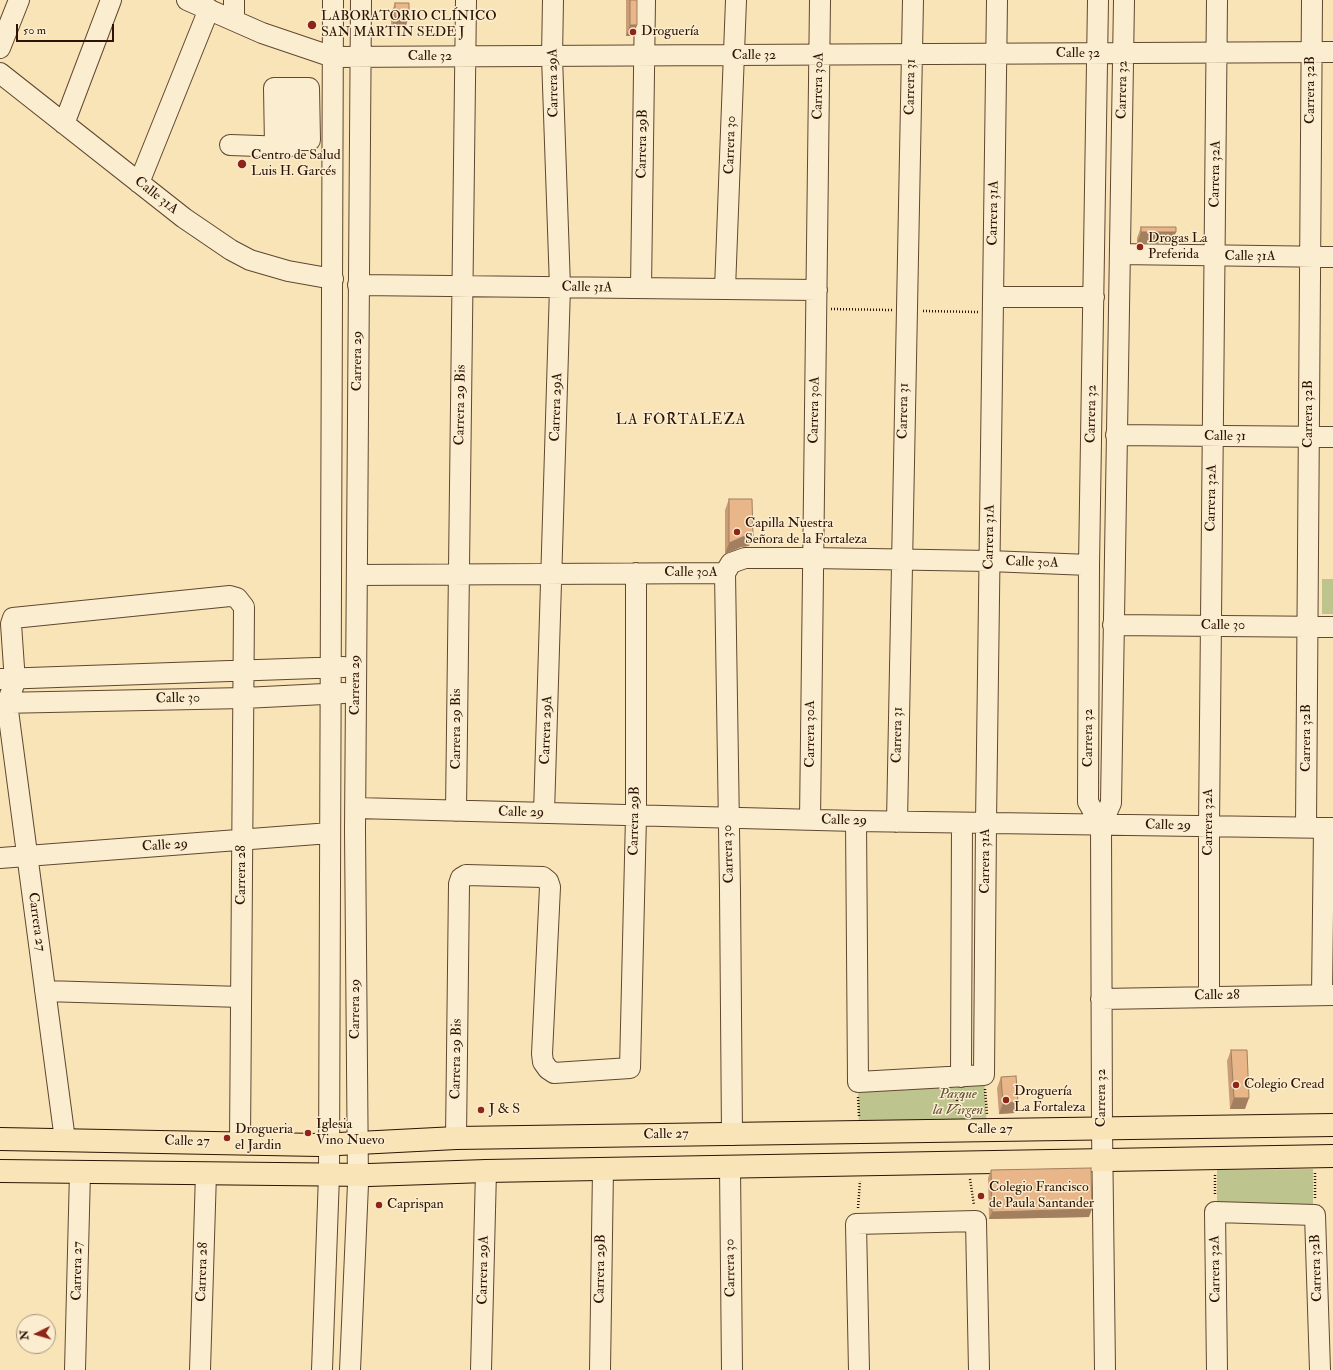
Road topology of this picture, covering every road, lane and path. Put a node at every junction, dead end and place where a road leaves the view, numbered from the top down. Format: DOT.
graph roads {
  1 [pos="19,0"];
  2 [pos="111,0"];
  3 [pos="187,0"];
  4 [pos="333,0"];
  5 [pos="361,0"];
  6 [pos="466,0"];
  7 [pos="553,0"];
  8 [pos="645,0"];
  9 [pos="736,0"];
  10 [pos="820,0"];
  11 [pos="913,0"];
  12 [pos="997,0"];
  13 [pos="1098,0"];
  14 [pos="1124,0"];
  15 [pos="1217,0"];
  16 [pos="1312,0"];
  17 [pos="209,9"];
  18 [pos="234,10"];
  19 [pos="0,48"];
  20 [pos="1311,52"];
  21 [pos="1333,52"];
  22 [pos="1217,53"];
  23 [pos="996,54"];
  24 [pos="1097,54"];
  25 [pos="1124,54"];
  26 [pos="819,55"];
  27 [pos="912,55"];
  28 [pos="644,56"];
  29 [pos="734,56"];
  30 [pos="333,57"];
  31 [pos="465,57"];
  32 [pos="552,57"];
  33 [pos="360,58"];
  34 [pos="0,73"];
  35 [pos="292,88"];
  36 [pos="64,124"];
  37 [pos="281,142"];
  38 [pos="230,145"];
  39 [pos="333,148"];
  40 [pos="139,183"];
  41 [pos="1120,254"];
  42 [pos="1215,257"];
  43 [pos="1310,257"];
  44 [pos="1333,257"];
  45 [pos="333,279"];
  46 [pos="358,285"];
  47 [pos="463,286"];
  48 [pos="560,288"];
  49 [pos="641,288"];
  50 [pos="725,289"];
  51 [pos="817,290"];
  52 [pos="993,297"];
  53 [pos="1094,297"];
  54 [pos="1116,435"];
  55 [pos="1213,437"];
  56 [pos="1309,437"];
  57 [pos="1333,437"];
  58 [pos="812,558"];
  59 [pos="901,560"];
  60 [pos="989,561"];
  61 [pos="1090,565"];
  62 [pos="636,573"];
  63 [pos="725,573"];
  64 [pos="458,574"];
  65 [pos="552,574"];
  66 [pos="357,575"];
  67 [pos="1113,625"];
  68 [pos="1211,626"];
  69 [pos="1308,626"];
  70 [pos="1333,628"];
  71 [pos="356,666"];
  72 [pos="331,667"];
  73 [pos="244,671"];
  74 [pos="7,679"];
  75 [pos="356,692"];
  76 [pos="331,694"];
  77 [pos="244,698"];
  78 [pos="3,703"];
  79 [pos="356,808"];
  80 [pos="456,811"];
  81 [pos="544,813"];
  82 [pos="636,816"];
  83 [pos="728,818"];
  84 [pos="810,820"];
  85 [pos="856,821"];
  86 [pos="897,822"];
  87 [pos="962,823"];
  88 [pos="986,823"];
  89 [pos="1101,825"];
  90 [pos="1209,826"];
  91 [pos="1321,828"];
  92 [pos="330,833"];
  93 [pos="242,841"];
  94 [pos="27,856"];
  95 [pos="0,858"];
  96 [pos="45,992"];
  97 [pos="1328,995"];
  98 [pos="241,996"];
  99 [pos="1209,996"];
  100 [pos="1101,999"];
  101 [pos="554,1073"];
  102 [pos="984,1075"];
  103 [pos="959,1077"];
  104 [pos="1333,1125"];
  105 [pos="1102,1129"];
  106 [pos="957,1130"];
  107 [pos="987,1130"];
  108 [pos="732,1135"];
  109 [pos="456,1138"];
  110 [pos="0,1139"];
  111 [pos="65,1140"];
  112 [pos="240,1143"];
  113 [pos="357,1144"];
  114 [pos="329,1145"];
  115 [pos="1102,1160"];
  116 [pos="1324,1161"];
  117 [pos="730,1167"];
  118 [pos="1215,1168"];
  119 [pos="603,1169"];
  120 [pos="0,1170"];
  121 [pos="486,1171"];
  122 [pos="80,1172"];
  123 [pos="969,1172"];
  124 [pos="206,1173"];
  125 [pos="860,1174"];
  126 [pos="329,1175"];
  127 [pos="358,1175"];
  128 [pos="1215,1212"];
  129 [pos="1315,1215"];
  130 [pos="976,1221"];
  131 [pos="856,1224"];
  132 [pos="76,1370"];
  133 [pos="200,1370"];
  134 [pos="322,1370"];
  135 [pos="350,1370"];
  136 [pos="481,1370"];
  137 [pos="600,1370"];
  138 [pos="732,1370"];
  139 [pos="859,1370"];
  140 [pos="979,1370"];
  141 [pos="1105,1370"];
  142 [pos="1217,1370"];
  143 [pos="1320,1370"];
  1 -- 19 [label="street"];
  2 -- 36 [label="street"];
  3 -- 17 [label="street, Calle 32"];
  4 -- 30 [label="street, Carrera 29"];
  5 -- 33 [label="street, Carrera 29"];
  6 -- 31 [label="street, Carrera 29 Bis"];
  7 -- 32 [label="street, Carrera 29A"];
  8 -- 28 [label="street, Carrera 29B"];
  9 -- 29 [label="street, Carrera 30"];
  10 -- 26 [label="street, Carrera 30A"];
  11 -- 27 [label="street, Carrera 31"];
  12 -- 23 [label="street, Carrera 31A"];
  13 -- 24 [label="street, Carrera 32"];
  14 -- 25 [label="street, Carrera 32"];
  15 -- 22 [label="street, Carrera 32A"];
  16 -- 20 [label="street, Carrera 32B"];
  17 -- 18 [label="street, Calle 32"];
  17 -- 40 [label="street"];
  18 -- 30 [label="street, Calle 32"];
  20 -- 21 [label="street, Calle 32"];
  20 -- 22 [label="street, Calle 32"];
  20 -- 43 [label="street, Carrera 32B"];
  22 -- 25 [label="street, Calle 32"];
  22 -- 42 [label="street, Carrera 32A"];
  23 -- 24 [label="street, Calle 32"];
  23 -- 27 [label="street, Calle 32"];
  23 -- 52 [label="street, Carrera 31A"];
  24 -- 25 [label="street, Calle 32"];
  24 -- 53 [label="street, Carrera 32"];
  25 -- 41 [label="street, Carrera 32"];
  26 -- 27 [label="street, Calle 32"];
  26 -- 29 [label="street, Calle 32"];
  26 -- 51 [label="street, Carrera 30A"];
  27 -- 59 [label="street, Carrera 31"];
  28 -- 29 [label="street, Calle 32"];
  28 -- 32 [label="street, Calle 32"];
  28 -- 49 [label="street, Carrera 29B"];
  29 -- 50 [label="street, Carrera 30"];
  30 -- 33 [label="street, Calle 32"];
  30 -- 39 [label="street, Carrera 29"];
  31 -- 32 [label="street, Calle 32"];
  31 -- 33 [label="street, Calle 32"];
  31 -- 47 [label="street, Carrera 29 Bis"];
  32 -- 48 [label="street, Carrera 29A"];
  33 -- 46 [label="street, Carrera 29"];
  34 -- 36 [label="street, Calle 31A"];
  35 -- 37 [label="street"];
  36 -- 40 [label="street, Calle 31A"];
  37 -- 38 [label="street"];
  37 -- 39 [label="street"];
  39 -- 45 [label="street, Carrera 29"];
  40 -- 45 [label="street, Calle 31A"];
  41 -- 42 [label="street, Calle 31A"];
  41 -- 54 [label="street, Carrera 32"];
  42 -- 43 [label="street, Calle 31A"];
  42 -- 55 [label="street, Carrera 32A"];
  43 -- 44 [label="street, Calle 31A"];
  43 -- 56 [label="street, Carrera 32B"];
  45 -- 72 [label="street, Carrera 29"];
  46 -- 47 [label="street, Calle 31A"];
  46 -- 66 [label="street, Carrera 29"];
  47 -- 48 [label="street, Calle 31A"];
  47 -- 64 [label="street, Carrera 29 Bis"];
  48 -- 49 [label="street, Calle 31A"];
  48 -- 65 [label="street, Carrera 29A"];
  49 -- 50 [label="street, Calle 31A"];
  50 -- 51 [label="street, Calle 31A"];
  51 -- 58 [label="street, Carrera 30A"];
  52 -- 53 [label="street"];
  52 -- 60 [label="street, Carrera 31A"];
  53 -- 61 [label="street, Carrera 32"];
  54 -- 55 [label="street, Calle 31"];
  54 -- 67 [label="street, Carrera 32"];
  55 -- 56 [label="street, Calle 31"];
  55 -- 68 [label="street, Carrera 32A"];
  56 -- 57 [label="street, Calle 31"];
  56 -- 69 [label="street, Carrera 32B"];
  58 -- 59 [label="street, Calle 30A"];
  58 -- 63 [label="street, Calle 30A"];
  58 -- 84 [label="street, Carrera 30A"];
  59 -- 60 [label="street, Calle 30A"];
  59 -- 86 [label="street, Carrera 31"];
  60 -- 61 [label="street, Calle 30A"];
  60 -- 88 [label="street, Carrera 31A"];
  61 -- 89 [label="street, Carrera 32"];
  62 -- 63 [label="street, Calle 30A"];
  62 -- 65 [label="street, Calle 30A"];
  62 -- 82 [label="street, Carrera 29B"];
  63 -- 83 [label="street, Carrera 30"];
  64 -- 65 [label="street, Calle 30A"];
  64 -- 66 [label="street, Calle 30A"];
  64 -- 80 [label="street, Carrera 29 Bis"];
  65 -- 81 [label="street, Carrera 29A"];
  66 -- 71 [label="street, Carrera 29"];
  67 -- 68 [label="street, Calle 30"];
  67 -- 89 [label="street, Carrera 32"];
  68 -- 69 [label="street, Calle 30"];
  68 -- 90 [label="street, Carrera 32A"];
  69 -- 70 [label="street, Calle 30"];
  69 -- 91 [label="street, Carrera 32B"];
  71 -- 72 [label="street, Calle 30"];
  71 -- 75 [label="street, Carrera 29"];
  72 -- 73 [label="street, Calle 30"];
  72 -- 76 [label="street, Carrera 29"];
  73 -- 74 [label="street, Calle 30"];
  73 -- 74 [label="street, Carrera 28"];
  73 -- 77 [label="street, Carrera 28"];
  74 -- 78 [label="street"];
  75 -- 76 [label="street, Calle 30"];
  75 -- 79 [label="street, Carrera 29"];
  76 -- 77 [label="street, Calle 30"];
  76 -- 92 [label="street, Carrera 29"];
  77 -- 78 [label="street, Calle 30"];
  77 -- 93 [label="street, Carrera 28"];
  78 -- 94 [label="street, Carrera 27"];
  79 -- 80 [label="street, Calle 29"];
  79 -- 113 [label="street, Carrera 29"];
  80 -- 81 [label="street, Calle 29"];
  81 -- 82 [label="street, Calle 29"];
  82 -- 83 [label="street, Calle 29"];
  82 -- 101 [label="street, Carrera 29B"];
  83 -- 84 [label="street, Calle 29"];
  83 -- 108 [label="street, Carrera 30"];
  84 -- 85 [label="street, Calle 29"];
  85 -- 86 [label="street, Calle 29"];
  85 -- 103 [label="street"];
  86 -- 87 [label="street, Calle 29"];
  87 -- 88 [label="street, Calle 29"];
  87 -- 103 [label="street, Carrera 31A"];
  88 -- 89 [label="street, Calle 29"];
  88 -- 102 [label="street, Carrera 31A"];
  89 -- 90 [label="street, Calle 29"];
  89 -- 100 [label="street, Carrera 32"];
  90 -- 91 [label="street, Calle 29"];
  90 -- 99 [label="street, Carrera 32A"];
  91 -- 97 [label="street, Carrera 32B"];
  92 -- 93 [label="street, Calle 29"];
  92 -- 114 [label="street, Carrera 29"];
  93 -- 94 [label="street, Calle 29"];
  93 -- 98 [label="street, Carrera 28"];
  94 -- 95 [label="street, Calle 29"];
  94 -- 96 [label="street, Carrera 27"];
  96 -- 98 [label="street"];
  96 -- 111 [label="street, Carrera 27"];
  97 -- 99 [label="street, Calle 28"];
  98 -- 112 [label="street, Carrera 28"];
  99 -- 100 [label="street, Calle 28"];
  100 -- 105 [label="street, Carrera 32"];
  101 -- 109 [label="street, Carrera 29 Bis"];
  102 -- 103 [label="street"];
  102 -- 107 [label="path"];
  103 -- 106 [label="path"];
  104 -- 105 [label="main road, Calle 27"];
  105 -- 107 [label="main road, Calle 27"];
  105 -- 115 [label="street, Carrera 32"];
  106 -- 107 [label="main road, Calle 27"];
  106 -- 108 [label="main road, Calle 27"];
  108 -- 109 [label="main road, Calle 27"];
  109 -- 113 [label="main road, Calle 27"];
  110 -- 111 [label="main road, Calle 27"];
  111 -- 112 [label="main road, Calle 27"];
  112 -- 114 [label="main road, Calle 27"];
  113 -- 114 [label="main road, Calle 27"];
  113 -- 127 [label="street, Carrera 29"];
  114 -- 126 [label="street, Carrera 29"];
  115 -- 116 [label="main road"];
  115 -- 117 [label="main road"];
  115 -- 141 [label="street, Carrera 32"];
  116 -- 129 [label="path, Carrera 32B"];
  117 -- 119 [label="main road"];
  117 -- 138 [label="street, Carrera 30"];
  118 -- 128 [label="path"];
  119 -- 121 [label="main road"];
  119 -- 137 [label="street, Carrera 29B"];
  120 -- 122 [label="main road"];
  121 -- 127 [label="main road"];
  121 -- 136 [label="street, Carrera 29A"];
  122 -- 124 [label="main road"];
  122 -- 132 [label="street, Carrera 27"];
  123 -- 130 [label="path"];
  124 -- 126 [label="main road"];
  124 -- 133 [label="street, Carrera 28"];
  125 -- 131 [label="path"];
  126 -- 127 [label="main road"];
  126 -- 134 [label="street, Carrera 29"];
  127 -- 135 [label="street, Carrera 29"];
  128 -- 129 [label="street"];
  128 -- 142 [label="street, Carrera 32A"];
  129 -- 143 [label="street, Carrera 32B"];
  130 -- 131 [label="street"];
  130 -- 140 [label="street"];
  131 -- 139 [label="street"];
}
